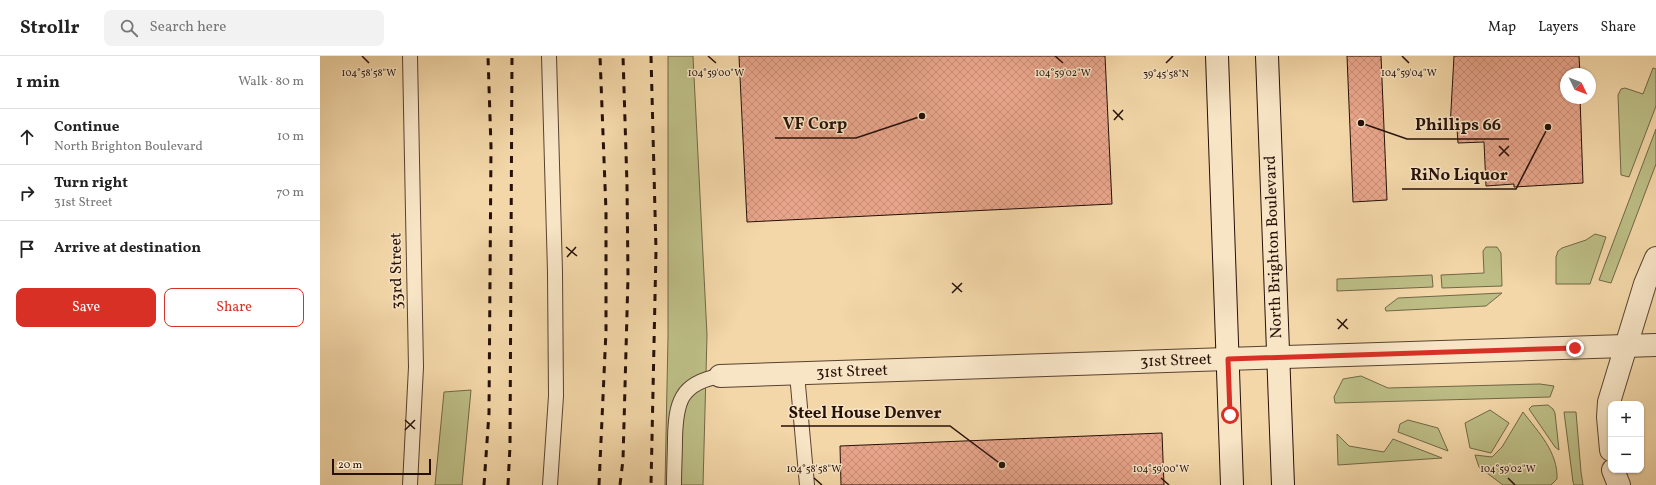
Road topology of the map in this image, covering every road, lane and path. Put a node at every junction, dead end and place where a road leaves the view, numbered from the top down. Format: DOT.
graph roads {
  1 [pos="410,56"];
  2 [pos="549,56"];
  3 [pos="1217,56"];
  4 [pos="1266,56"];
  5 [pos="1656,258"];
  6 [pos="1656,345"];
  7 [pos="1626,346"];
  8 [pos="1278,357"];
  9 [pos="1228,359"];
  10 [pos="797,374"];
  11 [pos="720,376"];
  12 [pos="1610,437"];
  13 [pos="1614,473"];
  14 [pos="410,485"];
  15 [pos="550,485"];
  16 [pos="674,485"];
  17 [pos="808,485"];
  18 [pos="1232,485"];
  19 [pos="1282,485"];
  20 [pos="1619,485"];
  1 -- 14 [label="lane, 33rd Street"];
  2 -- 15 [label="lane"];
  3 -- 9 [label="street"];
  4 -- 8 [label="street, North Brighton Boulevard"];
  5 -- 7 [label="street"];
  6 -- 7 [label="street, 31st Street"];
  7 -- 8 [label="street, 31st Street"];
  7 -- 12 [label="street"];
  8 -- 9 [label="street, 31st Street"];
  8 -- 19 [label="street, North Brighton Boulevard"];
  9 -- 10 [label="street, 31st Street"];
  9 -- 18 [label="street"];
  10 -- 11 [label="street, 31st Street"];
  10 -- 17 [label="lane"];
  11 -- 16 [label="lane"];
  13 -- 20 [label="street"];
}
